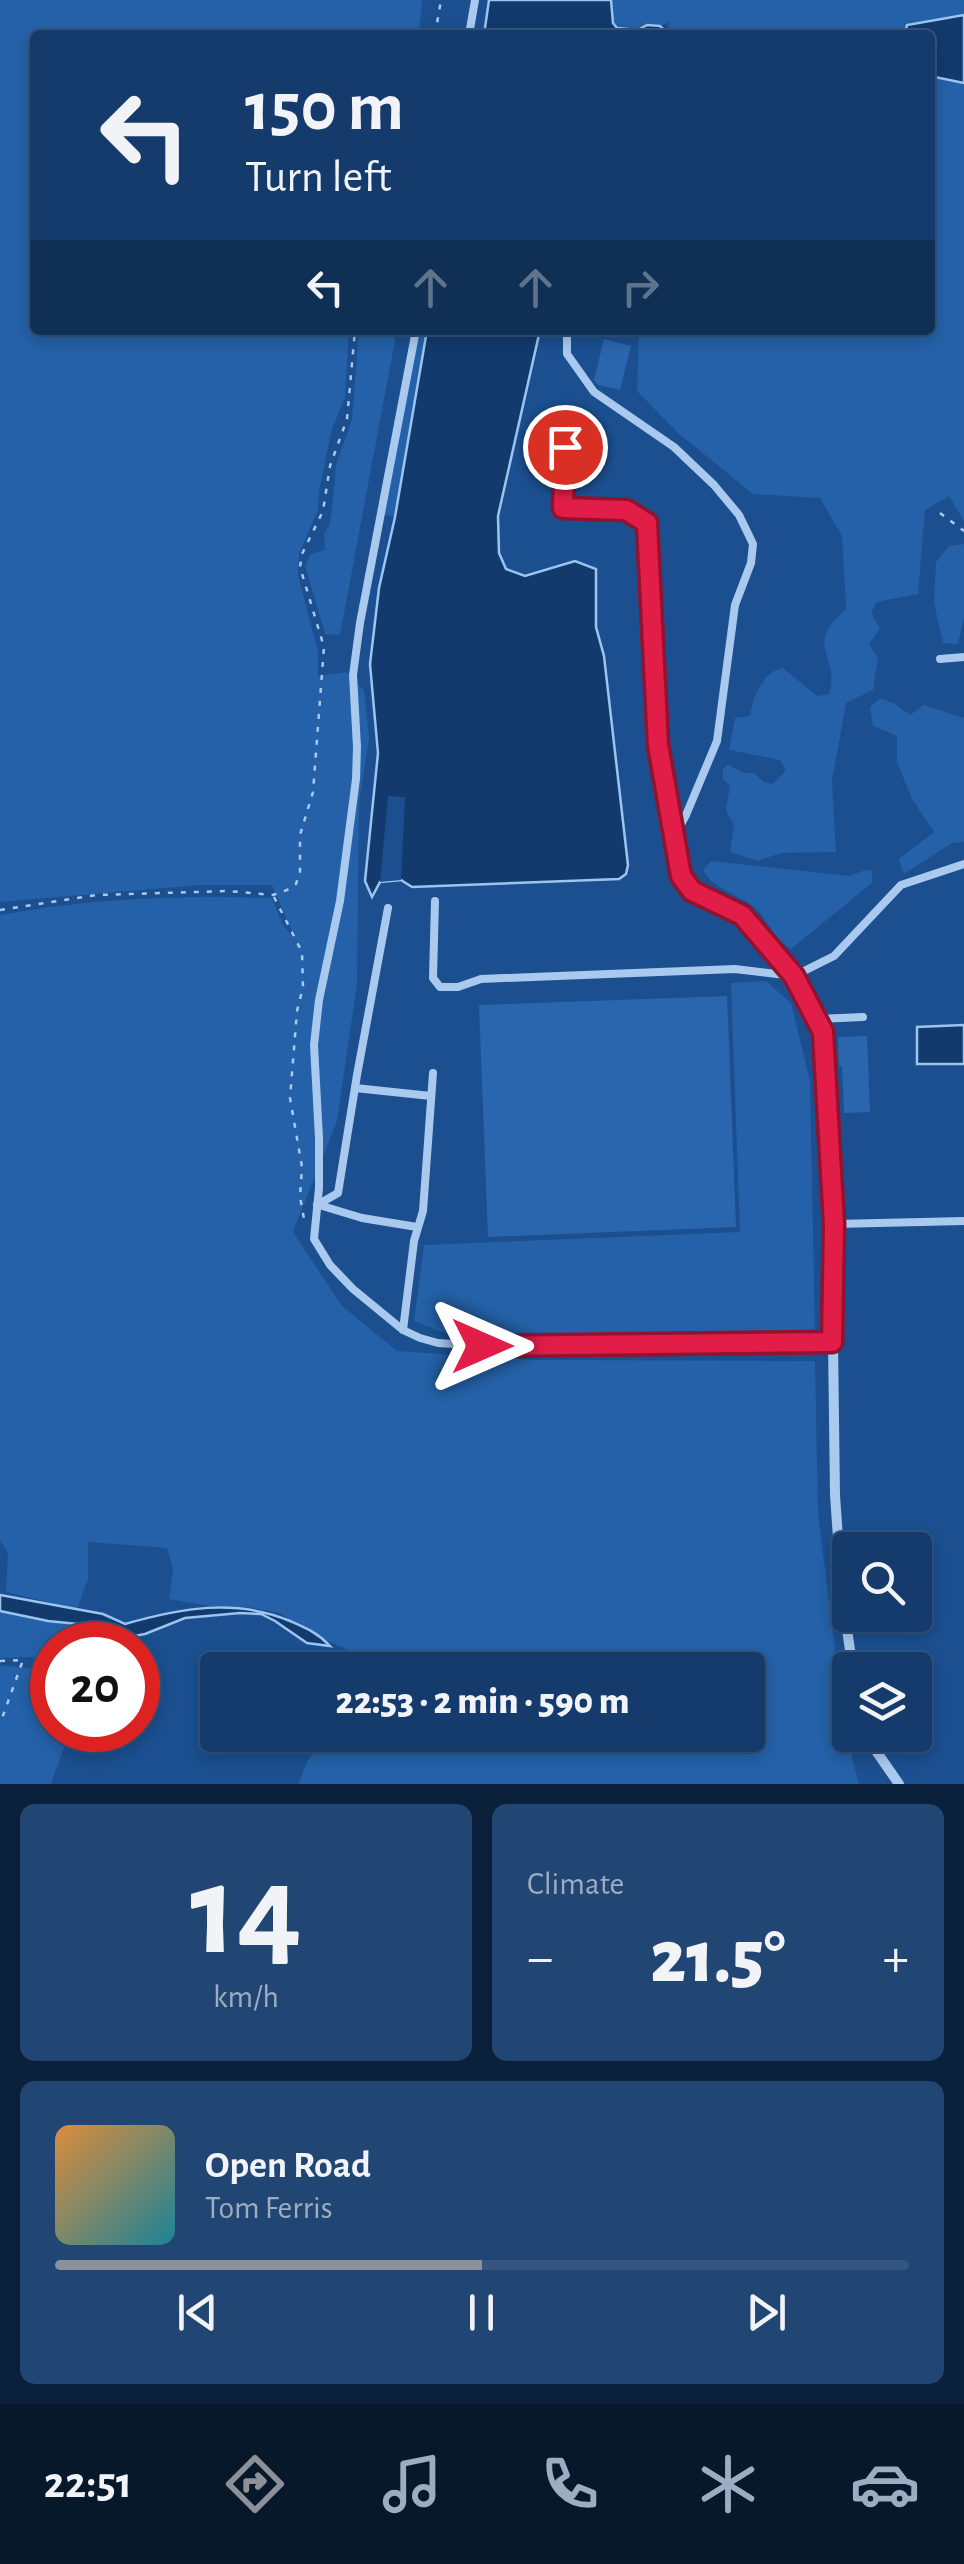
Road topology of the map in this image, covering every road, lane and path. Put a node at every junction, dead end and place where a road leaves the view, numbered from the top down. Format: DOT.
graph roads {
  1 [pos="441,0"];
  2 [pos="475,0"];
  3 [pos="436,30"];
  4 [pos="470,30"];
  5 [pos="355,335"];
  6 [pos="415,335"];
  7 [pos="568,335"];
  8 [pos="565,447"];
  9 [pos="940,513"];
  10 [pos="964,531"];
  11 [pos="964,657"];
  12 [pos="940,658"];
  13 [pos="674,837"];
  14 [pos="964,864"];
  15 [pos="273,895"];
  16 [pos="434,901"];
  17 [pos="388,908"];
  18 [pos="0,910"];
  19 [pos="794,976"];
  20 [pos="863,1016"];
  21 [pos="818,1019"];
  22 [pos="433,1073"];
  23 [pos="355,1088"];
  24 [pos="431,1096"];
  25 [pos="318,1205"];
  26 [pos="964,1221"];
  27 [pos="834,1224"];
  28 [pos="416,1227"];
  29 [pos="314,1239"];
  30 [pos="403,1330"];
  31 [pos="832,1342"];
  32 [pos="850,1652"];
  33 [pos="0,1661"];
  34 [pos="0,1724"];
  35 [pos="878,1752"];
  36 [pos="900,1784"];
  1 -- 3 [label="path"];
  2 -- 4 [label="lane"];
  5 -- 15 [label="path"];
  6 -- 25 [label="lane"];
  7 -- 13 [label="lane"];
  8 -- 13 [label="lane"];
  9 -- 10 [label="path"];
  11 -- 12 [label="lane"];
  13 -- 19 [label="lane"];
  14 -- 19 [label="lane"];
  15 -- 18 [label="path"];
  15 -- 29 [label="path"];
  16 -- 19 [label="lane"];
  17 -- 23 [label="lane"];
  19 -- 21 [label="street"];
  20 -- 21 [label="lane"];
  21 -- 27 [label="street"];
  22 -- 24 [label="lane"];
  23 -- 24 [label="lane"];
  23 -- 25 [label="lane"];
  24 -- 28 [label="lane"];
  25 -- 28 [label="lane"];
  25 -- 29 [label="lane"];
  26 -- 27 [label="lane"];
  27 -- 31 [label="street"];
  28 -- 30 [label="lane"];
  29 -- 30 [label="lane"];
  30 -- 31 [label="lane"];
  31 -- 32 [label="street"];
  33 -- 34 [label="path"];
  35 -- 36 [label="street"];
}
